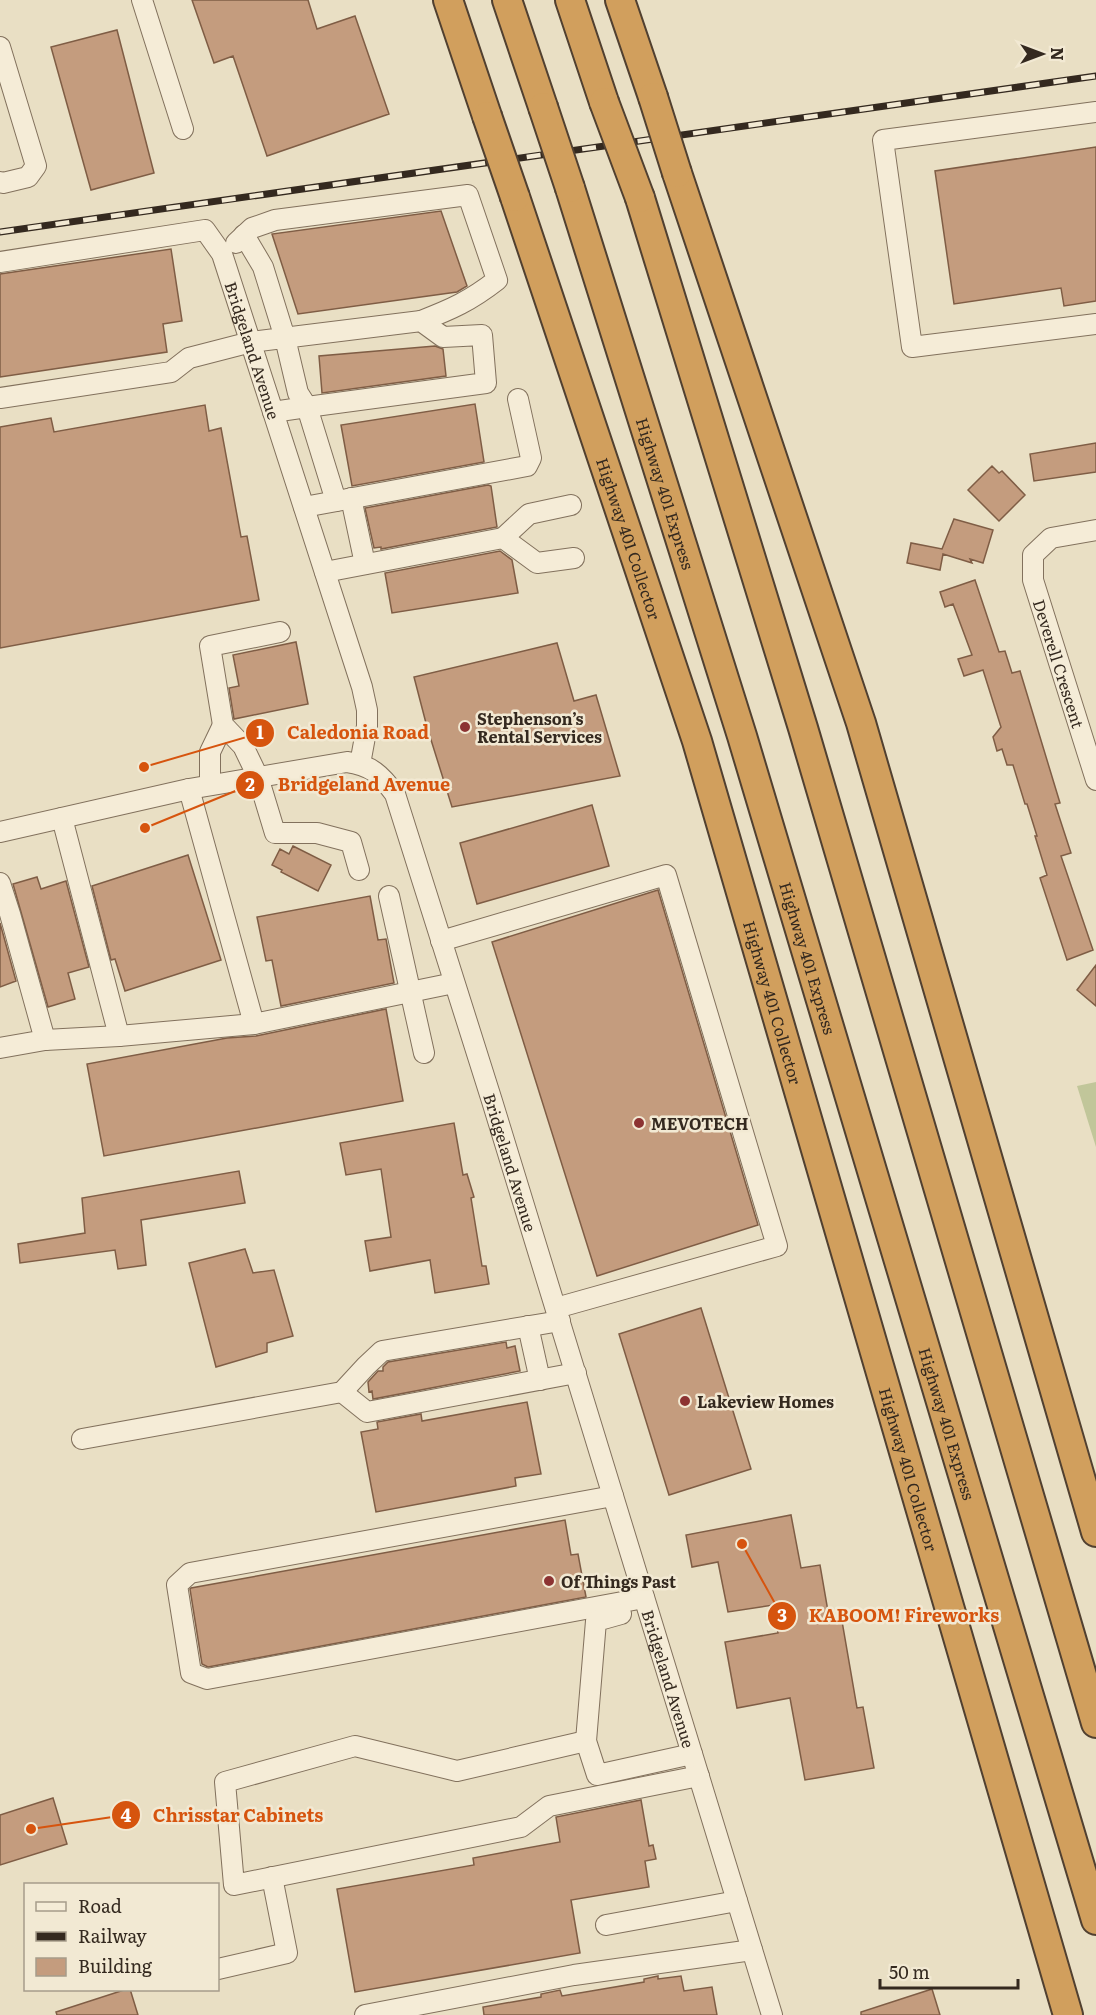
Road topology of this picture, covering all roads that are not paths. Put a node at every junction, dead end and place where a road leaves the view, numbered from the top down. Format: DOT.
graph roads {
  1 [pos="141,0"];
  2 [pos="448,0"];
  3 [pos="507,0"];
  4 [pos="570,0"];
  5 [pos="620,0"];
  6 [pos="0,47"];
  7 [pos="1096,112"];
  8 [pos="183,129"];
  9 [pos="0,182"];
  10 [pos="244,235"];
  11 [pos="222,254"];
  12 [pos="0,262"];
  13 [pos="421,321"];
  14 [pos="1096,324"];
  15 [pos="285,338"];
  16 [pos="251,342"];
  17 [pos="0,398"];
  18 [pos="518,399"];
  19 [pos="307,407"];
  20 [pos="273,412"];
  21 [pos="343,500"];
  22 [pos="571,505"];
  23 [pos="304,507"];
  24 [pos="1096,530"];
  25 [pos="503,538"];
  26 [pos="574,558"];
  27 [pos="365,564"];
  28 [pos="325,572"];
  29 [pos="280,632"];
  30 [pos="223,725"];
  31 [pos="360,764"];
  32 [pos="258,777"];
  33 [pos="1096,780"];
  34 [pos="210,785"];
  35 [pos="189,789"];
  36 [pos="62,818"];
  37 [pos="0,832"];
  38 [pos="358,870"];
  39 [pos="0,884"];
  40 [pos="389,896"];
  41 [pos="441,941"];
  42 [pos="454,983"];
  43 [pos="410,992"];
  44 [pos="254,1024"];
  45 [pos="120,1036"];
  46 [pos="45,1040"];
  47 [pos="0,1048"];
  48 [pos="424,1053"];
  49 [pos="558,1315"];
  50 [pos="528,1326"];
  51 [pos="576,1373"];
  52 [pos="540,1380"];
  53 [pos="342,1392"];
  54 [pos="82,1439"];
  55 [pos="613,1496"];
  56 [pos="1096,1532"];
  57 [pos="645,1602"];
  58 [pos="1096,1723"];
  59 [pos="586,1741"];
  60 [pos="692,1754"];
  61 [pos="699,1776"];
  62 [pos="272,1877"];
  63 [pos="737,1901"];
  64 [pos="1096,1920"];
  65 [pos="606,1925"];
  66 [pos="752,1950"];
  67 [pos="219,1969"];
  68 [pos="365,2015"];
  69 [pos="772,2015"];
  70 [pos="1068,2015"];
  1 -- 8 [label="street"];
  2 -- 70 [label="highway, Highway 401 Collector, bridge"];
  3 -- 64 [label="highway, Highway 401 Express, bridge"];
  4 -- 58 [label="highway, bridge"];
  5 -- 56 [label="highway, bridge"];
  6 -- 9 [label="street"];
  7 -- 14 [label="street"];
  10 -- 11 [label="street"];
  10 -- 13 [label="street"];
  10 -- 15 [label="street"];
  11 -- 12 [label="street"];
  11 -- 16 [label="street, Bridgeland Avenue"];
  13 -- 15 [label="street"];
  13 -- 19 [label="street"];
  15 -- 16 [label="street"];
  15 -- 19 [label="street"];
  16 -- 17 [label="street"];
  16 -- 20 [label="street, Bridgeland Avenue"];
  18 -- 21 [label="street"];
  19 -- 20 [label="street"];
  19 -- 21 [label="street"];
  20 -- 23 [label="street, Bridgeland Avenue"];
  21 -- 23 [label="street"];
  21 -- 27 [label="street"];
  22 -- 25 [label="street"];
  23 -- 28 [label="street, Bridgeland Avenue"];
  24 -- 33 [label="street, Deverell Crescent"];
  25 -- 26 [label="street"];
  25 -- 27 [label="street"];
  27 -- 28 [label="street"];
  28 -- 31 [label="street, Bridgeland Avenue"];
  29 -- 30 [label="street"];
  30 -- 32 [label="street"];
  30 -- 34 [label="street"];
  31 -- 32 [label="street"];
  31 -- 41 [label="street, Bridgeland Avenue"];
  32 -- 34 [label="street"];
  32 -- 38 [label="street"];
  34 -- 35 [label="street"];
  35 -- 36 [label="street"];
  35 -- 44 [label="street"];
  36 -- 37 [label="street"];
  36 -- 45 [label="street"];
  39 -- 46 [label="street"];
  40 -- 43 [label="street"];
  41 -- 42 [label="street, Bridgeland Avenue"];
  41 -- 49 [label="street"];
  42 -- 43 [label="street"];
  42 -- 49 [label="street, Bridgeland Avenue"];
  43 -- 44 [label="street"];
  43 -- 48 [label="street"];
  44 -- 45 [label="street"];
  45 -- 46 [label="street"];
  46 -- 47 [label="street"];
  49 -- 50 [label="street"];
  49 -- 51 [label="street, Bridgeland Avenue"];
  50 -- 52 [label="street"];
  50 -- 53 [label="street"];
  51 -- 52 [label="street"];
  51 -- 55 [label="street, Bridgeland Avenue"];
  52 -- 53 [label="street"];
  53 -- 54 [label="street"];
  55 -- 57 [label="street, Bridgeland Avenue"];
  55 -- 57 [label="street"];
  57 -- 59 [label="street"];
  57 -- 60 [label="street, Bridgeland Avenue"];
  59 -- 60 [label="street"];
  59 -- 62 [label="street"];
  60 -- 61 [label="street, Bridgeland Avenue"];
  61 -- 62 [label="street"];
  61 -- 63 [label="street, Bridgeland Avenue"];
  62 -- 67 [label="street"];
  63 -- 65 [label="street"];
  63 -- 66 [label="street, Bridgeland Avenue"];
  66 -- 68 [label="street"];
  66 -- 69 [label="street, Bridgeland Avenue"];
}
